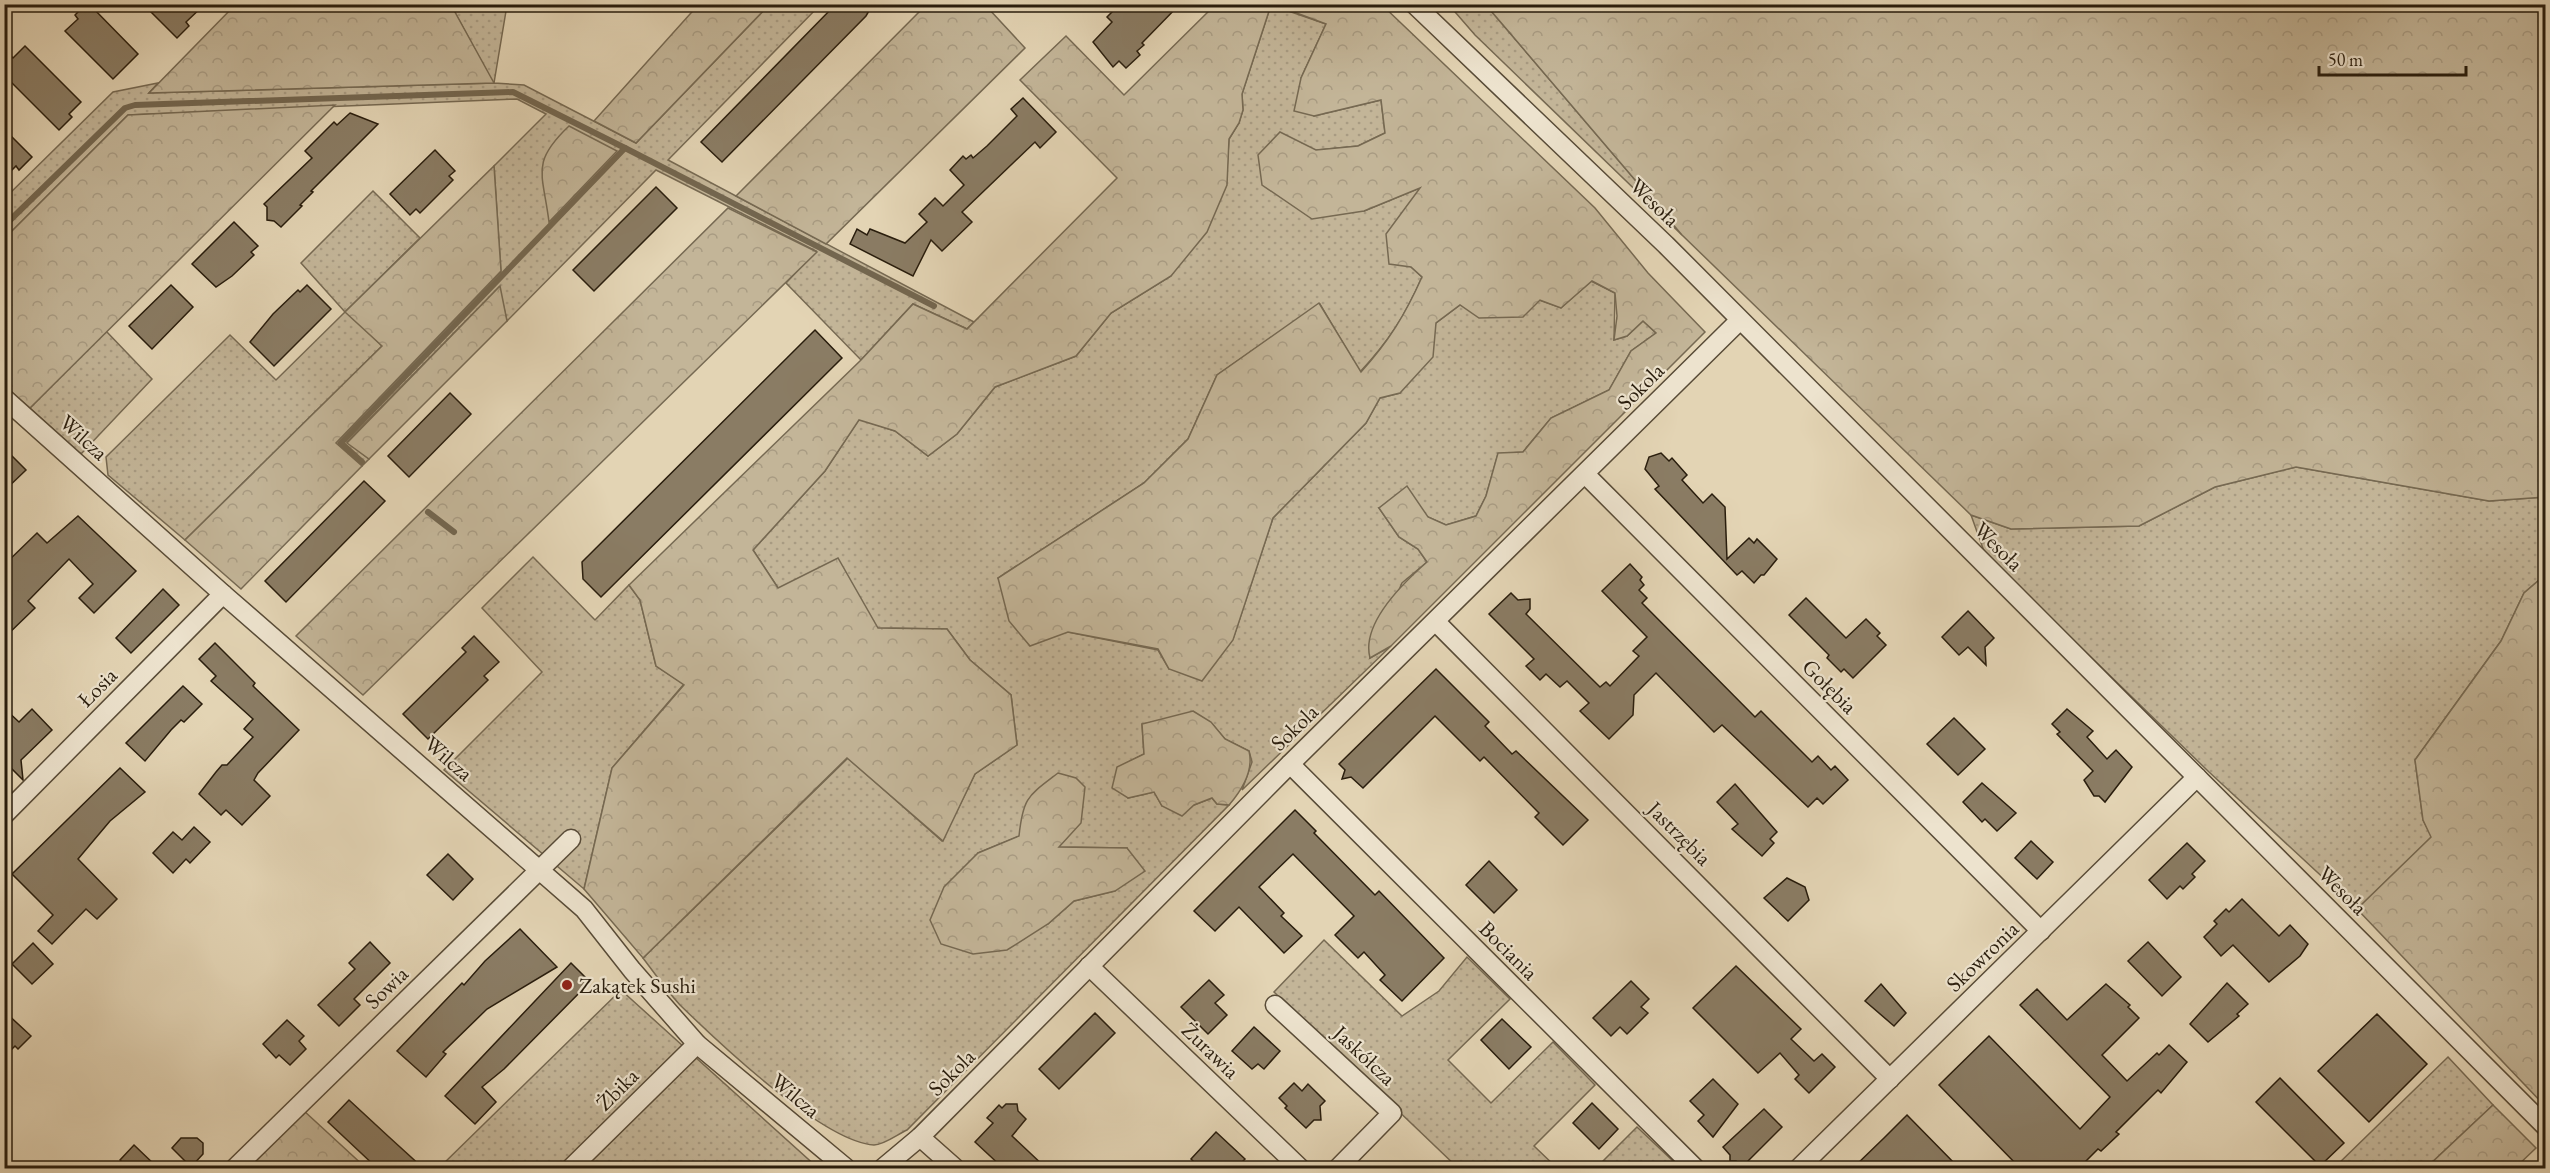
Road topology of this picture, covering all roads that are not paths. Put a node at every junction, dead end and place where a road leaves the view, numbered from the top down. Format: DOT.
graph roads {
  1 [pos="1414,4"];
  2 [pos="1739,321"];
  3 [pos="4,398"];
  4 [pos="1585,474"];
  5 [pos="223,594"];
  6 [pos="1436,622"];
  7 [pos="1290,764"];
  8 [pos="2197,777"];
  9 [pos="4,815"];
  10 [pos="571,839"];
  11 [pos="541,870"];
  12 [pos="2041,931"];
  13 [pos="1089,966"];
  14 [pos="1275,1005"];
  15 [pos="697,1044"];
  16 [pos="1890,1079"];
  17 [pos="2546,1127"];
  18 [pos="920,1137"];
  19 [pos="235,1168"];
  20 [pos="571,1168"];
  21 [pos="846,1168"];
  22 [pos="883,1168"];
  23 [pos="956,1168"];
  24 [pos="1300,1168"];
  25 [pos="1338,1168"];
  26 [pos="1695,1168"];
  27 [pos="1799,1168"];
  1 -- 2 [label="street, Wesoła"];
  2 -- 4 [label="street, Sokola"];
  2 -- 8 [label="street, Wesoła"];
  3 -- 5 [label="street, Wilcza"];
  4 -- 6 [label="street, Sokola"];
  4 -- 12 [label="street, Gołębia"];
  5 -- 9 [label="street, Łosia"];
  5 -- 11 [label="street, Wilcza"];
  6 -- 7 [label="street, Sokola"];
  6 -- 16 [label="street, Jastrzębia"];
  7 -- 13 [label="street, Sokola"];
  7 -- 26 [label="street, Bociania"];
  8 -- 12 [label="street, Skowronia"];
  8 -- 17 [label="street, Wesoła"];
  10 -- 11 [label="street, Sowia"];
  11 -- 15 [label="street, Wilcza"];
  11 -- 19 [label="street, Sowia"];
  12 -- 16 [label="street, Skowronia"];
  13 -- 18 [label="street, Sokola"];
  13 -- 24 [label="street, Żurawia"];
  14 -- 25 [label="street, Jaskółcza"];
  15 -- 20 [label="street, Żbika"];
  15 -- 21 [label="street, Wilcza"];
  16 -- 27 [label="street, Skowronia"];
  18 -- 22 [label="street, Sokola"];
  18 -- 23 [label="street"];
}
